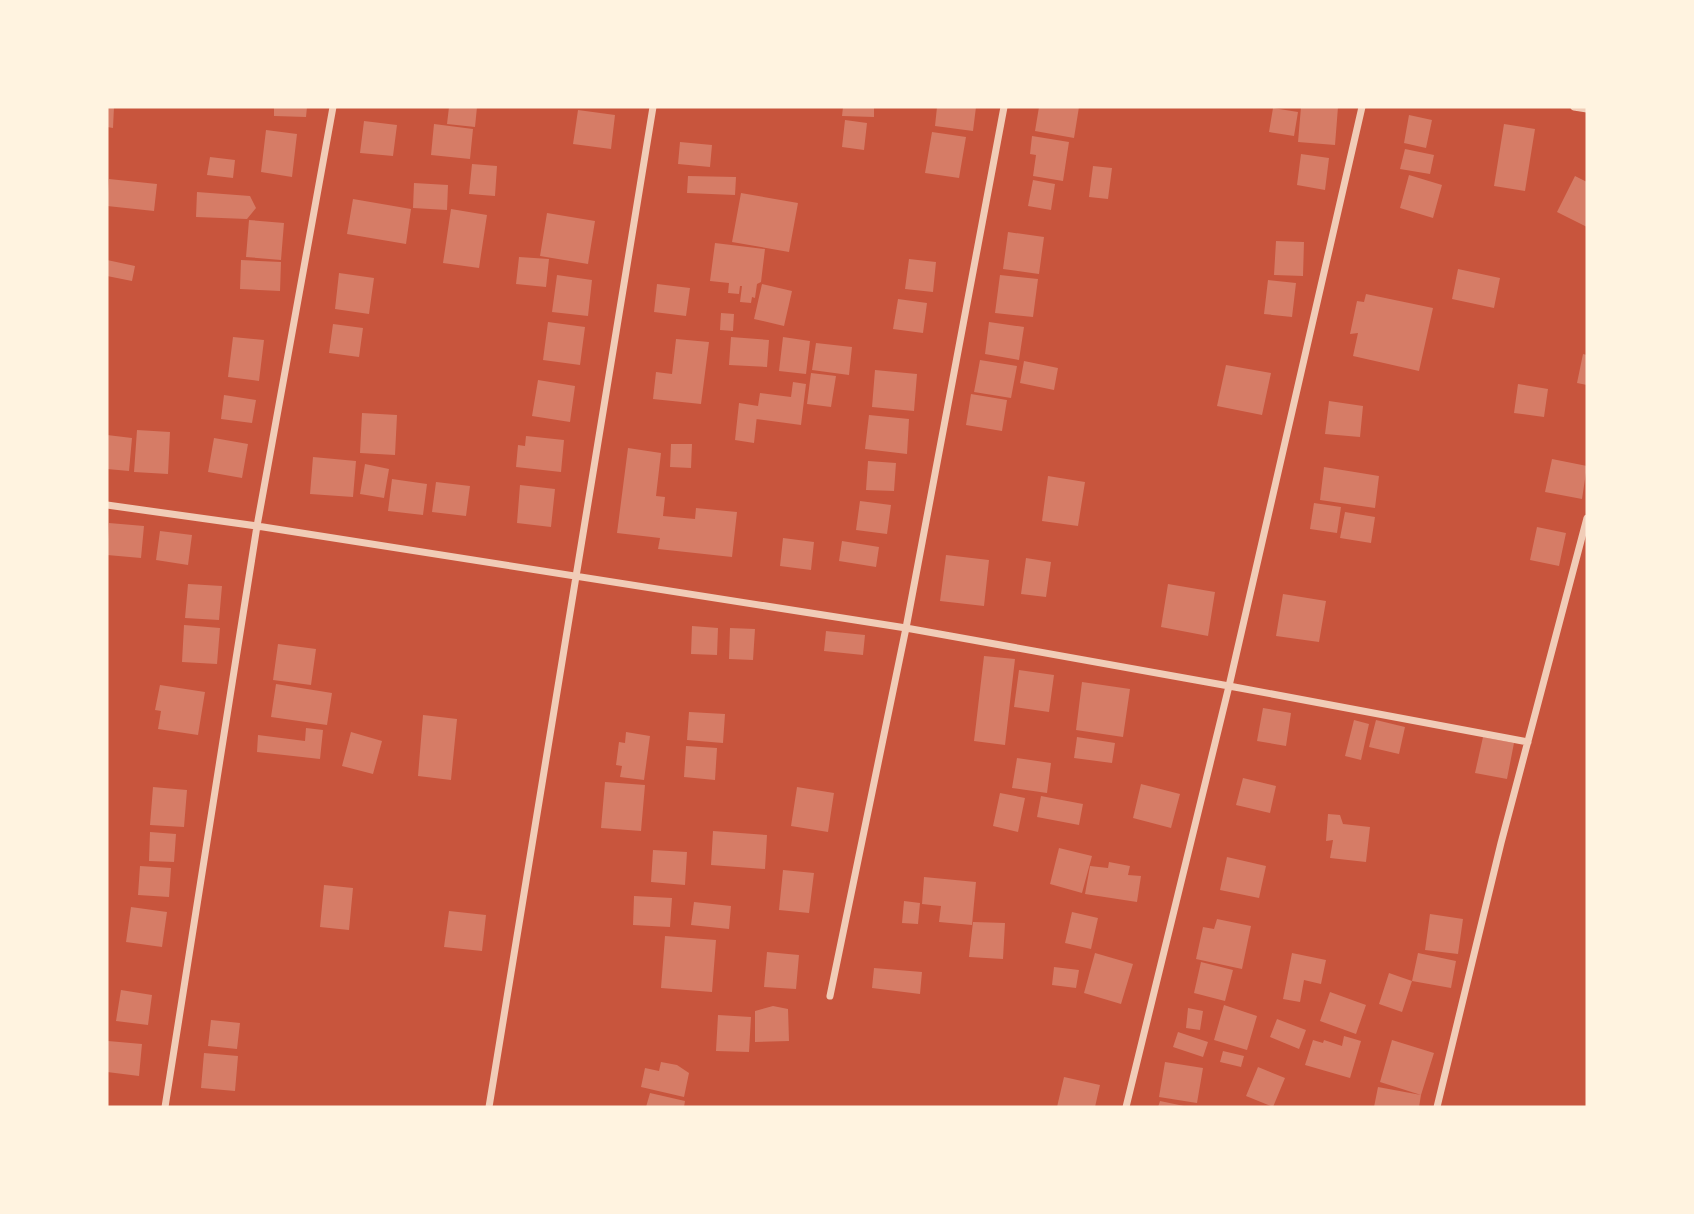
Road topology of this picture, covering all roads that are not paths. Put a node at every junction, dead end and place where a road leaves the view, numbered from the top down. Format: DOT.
graph roads {
  1 [pos="333,107"];
  2 [pos="653,107"];
  3 [pos="1003,107"];
  4 [pos="1362,107"];
  5 [pos="1574,107"];
  6 [pos="1587,109"];
  7 [pos="107,505"];
  8 [pos="1587,519"];
  9 [pos="257,526"];
  10 [pos="575,577"];
  11 [pos="906,628"];
  12 [pos="1229,686"];
  13 [pos="1528,742"];
  14 [pos="830,996"];
  15 [pos="165,1107"];
  16 [pos="489,1107"];
  17 [pos="1126,1107"];
  18 [pos="1437,1107"];
  1 -- 9 [label="street"];
  2 -- 10 [label="street"];
  3 -- 11 [label="street"];
  4 -- 12 [label="street"];
  5 -- 6 [label="street"];
  7 -- 9 [label="street"];
  8 -- 13 [label="street"];
  9 -- 10 [label="street"];
  9 -- 15 [label="street"];
  10 -- 11 [label="street"];
  10 -- 16 [label="street"];
  11 -- 12 [label="street"];
  11 -- 14 [label="street"];
  12 -- 13 [label="street"];
  12 -- 17 [label="street"];
  13 -- 18 [label="street"];
}
